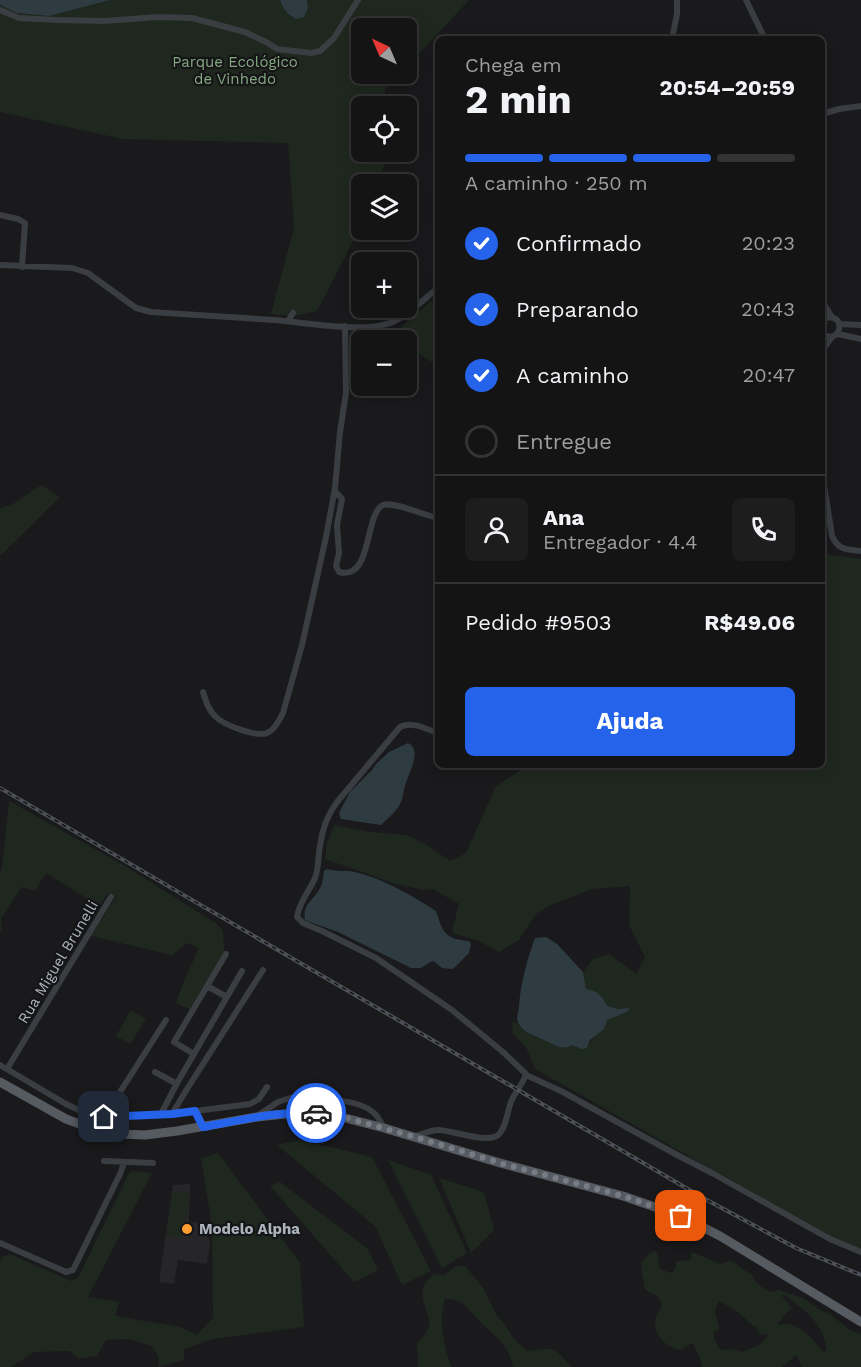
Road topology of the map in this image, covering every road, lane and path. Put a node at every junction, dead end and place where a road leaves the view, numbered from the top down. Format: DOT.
graph roads {
  1 [pos="358,0"];
  2 [pos="677,0"];
  3 [pos="746,0"];
  4 [pos="0,10"];
  5 [pos="673,36"];
  6 [pos="764,36"];
  7 [pos="861,106"];
  8 [pos="825,113"];
  9 [pos="0,215"];
  10 [pos="0,265"];
  11 [pos="22,267"];
  12 [pos="435,290"];
  13 [pos="825,306"];
  14 [pos="292,313"];
  15 [pos="832,317"];
  16 [pos="825,319"];
  17 [pos="288,321"];
  18 [pos="840,324"];
  19 [pos="861,325"];
  20 [pos="345,327"];
  21 [pos="835,335"];
  22 [pos="825,336"];
  23 [pos="861,339"];
  24 [pos="825,347"];
  25 [pos="335,491"];
  26 [pos="825,491"];
  27 [pos="435,517"];
  28 [pos="861,551"];
  29 [pos="203,692"];
  30 [pos="435,733"];
  31 [pos="111,897"];
  32 [pos="226,954"];
  33 [pos="262,970"];
  34 [pos="242,971"];
  35 [pos="207,986"];
  36 [pos="227,997"];
  37 [pos="166,1020"];
  38 [pos="194,1054"];
  39 [pos="0,1065"];
  40 [pos="7,1069"];
  41 [pos="155,1072"];
  42 [pos="526,1075"];
  43 [pos="0,1082"];
  44 [pos="177,1084"];
  45 [pos="267,1088"];
  46 [pos="195,1111"];
  47 [pos="161,1114"];
  48 [pos="172,1114"];
  49 [pos="104,1117"];
  50 [pos="257,1117"];
  51 [pos="203,1127"];
  52 [pos="384,1128"];
  53 [pos="415,1137"];
  54 [pos="104,1161"];
  55 [pos="124,1163"];
  56 [pos="153,1163"];
  57 [pos="0,1244"];
  58 [pos="861,1252"];
  59 [pos="861,1322"];
  1 -- 4 [label="street"];
  2 -- 5 [label="street"];
  3 -- 6 [label="street"];
  7 -- 8 [label="street"];
  9 -- 11 [label="street"];
  10 -- 11 [label="street"];
  11 -- 17 [label="street"];
  12 -- 20 [label="street"];
  13 -- 15 [label="street"];
  14 -- 17 [label="street"];
  15 -- 16 [label="street"];
  15 -- 18 [label="street"];
  17 -- 20 [label="street"];
  18 -- 19 [label="street"];
  18 -- 21 [label="street"];
  20 -- 25 [label="street"];
  21 -- 22 [label="street"];
  21 -- 23 [label="street"];
  21 -- 24 [label="street"];
  25 -- 27 [label="street"];
  25 -- 29 [label="street"];
  26 -- 28 [label="street"];
  30 -- 42 [label="street"];
  31 -- 40 [label="street, Rua Miguel Brunelli"];
  32 -- 35 [label="street"];
  33 -- 48 [label="street"];
  34 -- 36 [label="street"];
  35 -- 36 [label="street"];
  35 -- 38 [label="street"];
  36 -- 38 [label="street"];
  37 -- 49 [label="street"];
  38 -- 44 [label="street"];
  39 -- 40 [label="street"];
  40 -- 49 [label="street"];
  41 -- 44 [label="street"];
  42 -- 53 [label="street"];
  42 -- 58 [label="street"];
  43 -- 51 [label="main road"];
  44 -- 47 [label="street"];
  45 -- 46 [label="street"];
  46 -- 48 [label="street"];
  46 -- 51 [label="street"];
  47 -- 48 [label="street"];
  47 -- 49 [label="street"];
  50 -- 51 [label="main road"];
  50 -- 52 [label="main road"];
  50 -- 52 [label="street"];
  52 -- 53 [label="main road"];
  53 -- 59 [label="main road"];
  54 -- 55 [label="street"];
  55 -- 56 [label="street"];
  55 -- 57 [label="street"];
}
